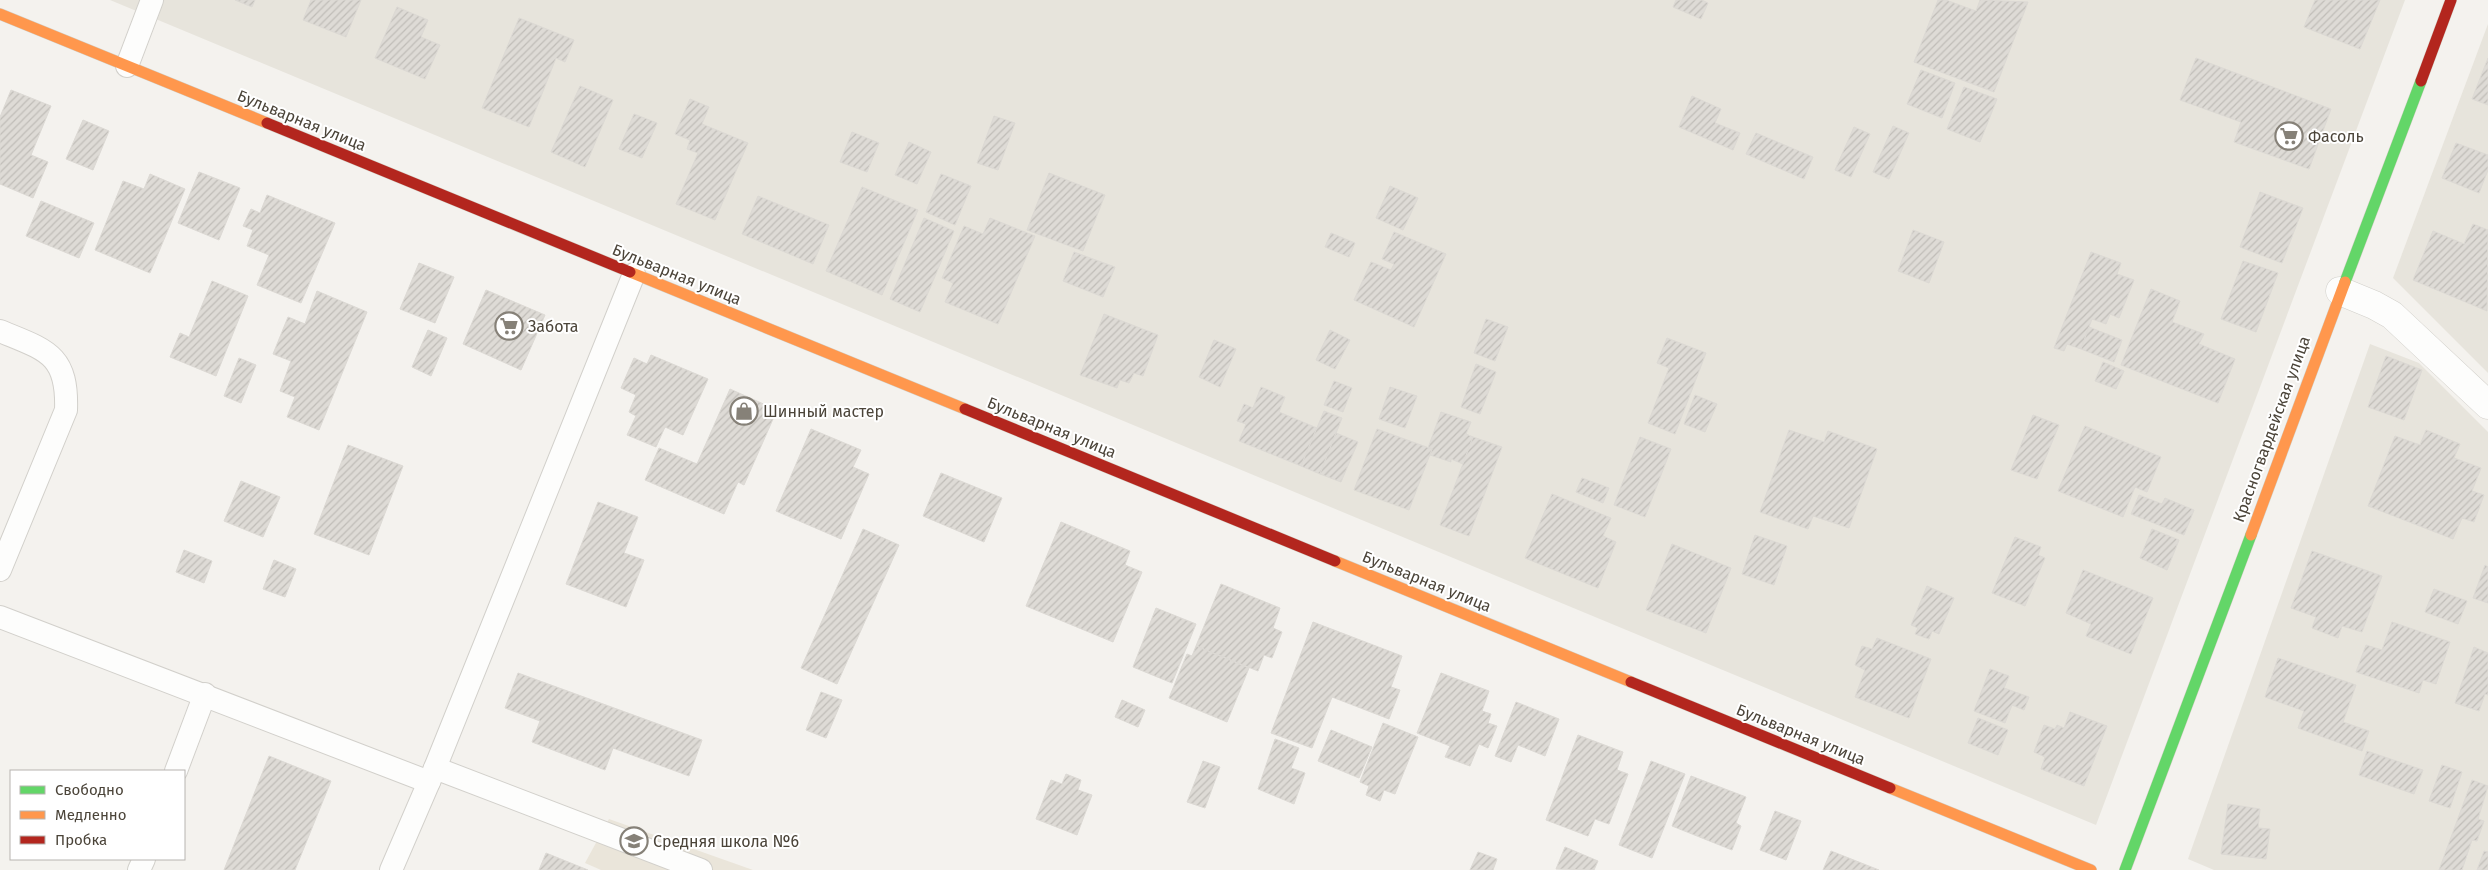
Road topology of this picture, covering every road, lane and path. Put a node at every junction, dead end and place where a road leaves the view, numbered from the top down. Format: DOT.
graph roads {
  1 [pos="152,0"];
  2 [pos="2451,0"];
  3 [pos="0,14"];
  4 [pos="126,66"];
  5 [pos="634,274"];
  6 [pos="2340,291"];
  7 [pos="0,332"];
  8 [pos="2488,405"];
  9 [pos="0,570"];
  10 [pos="0,618"];
  11 [pos="205,694"];
  12 [pos="176,770"];
  13 [pos="432,775"];
  14 [pos="391,870"];
  15 [pos="701,870"];
  16 [pos="2091,870"];
  17 [pos="2125,870"];
  1 -- 4 [label="lane"];
  2 -- 6 [label="street, Красногвардейская улица"];
  3 -- 4 [label="street, Бульварная улица"];
  4 -- 5 [label="street, Бульварная улица"];
  5 -- 13 [label="lane"];
  5 -- 16 [label="street, Бульварная улица"];
  6 -- 8 [label="street"];
  6 -- 17 [label="street, Красногвардейская улица"];
  7 -- 9 [label="lane"];
  10 -- 11 [label="lane"];
  11 -- 12 [label="lane"];
  11 -- 13 [label="lane"];
  13 -- 14 [label="lane"];
  13 -- 15 [label="lane"];
}
